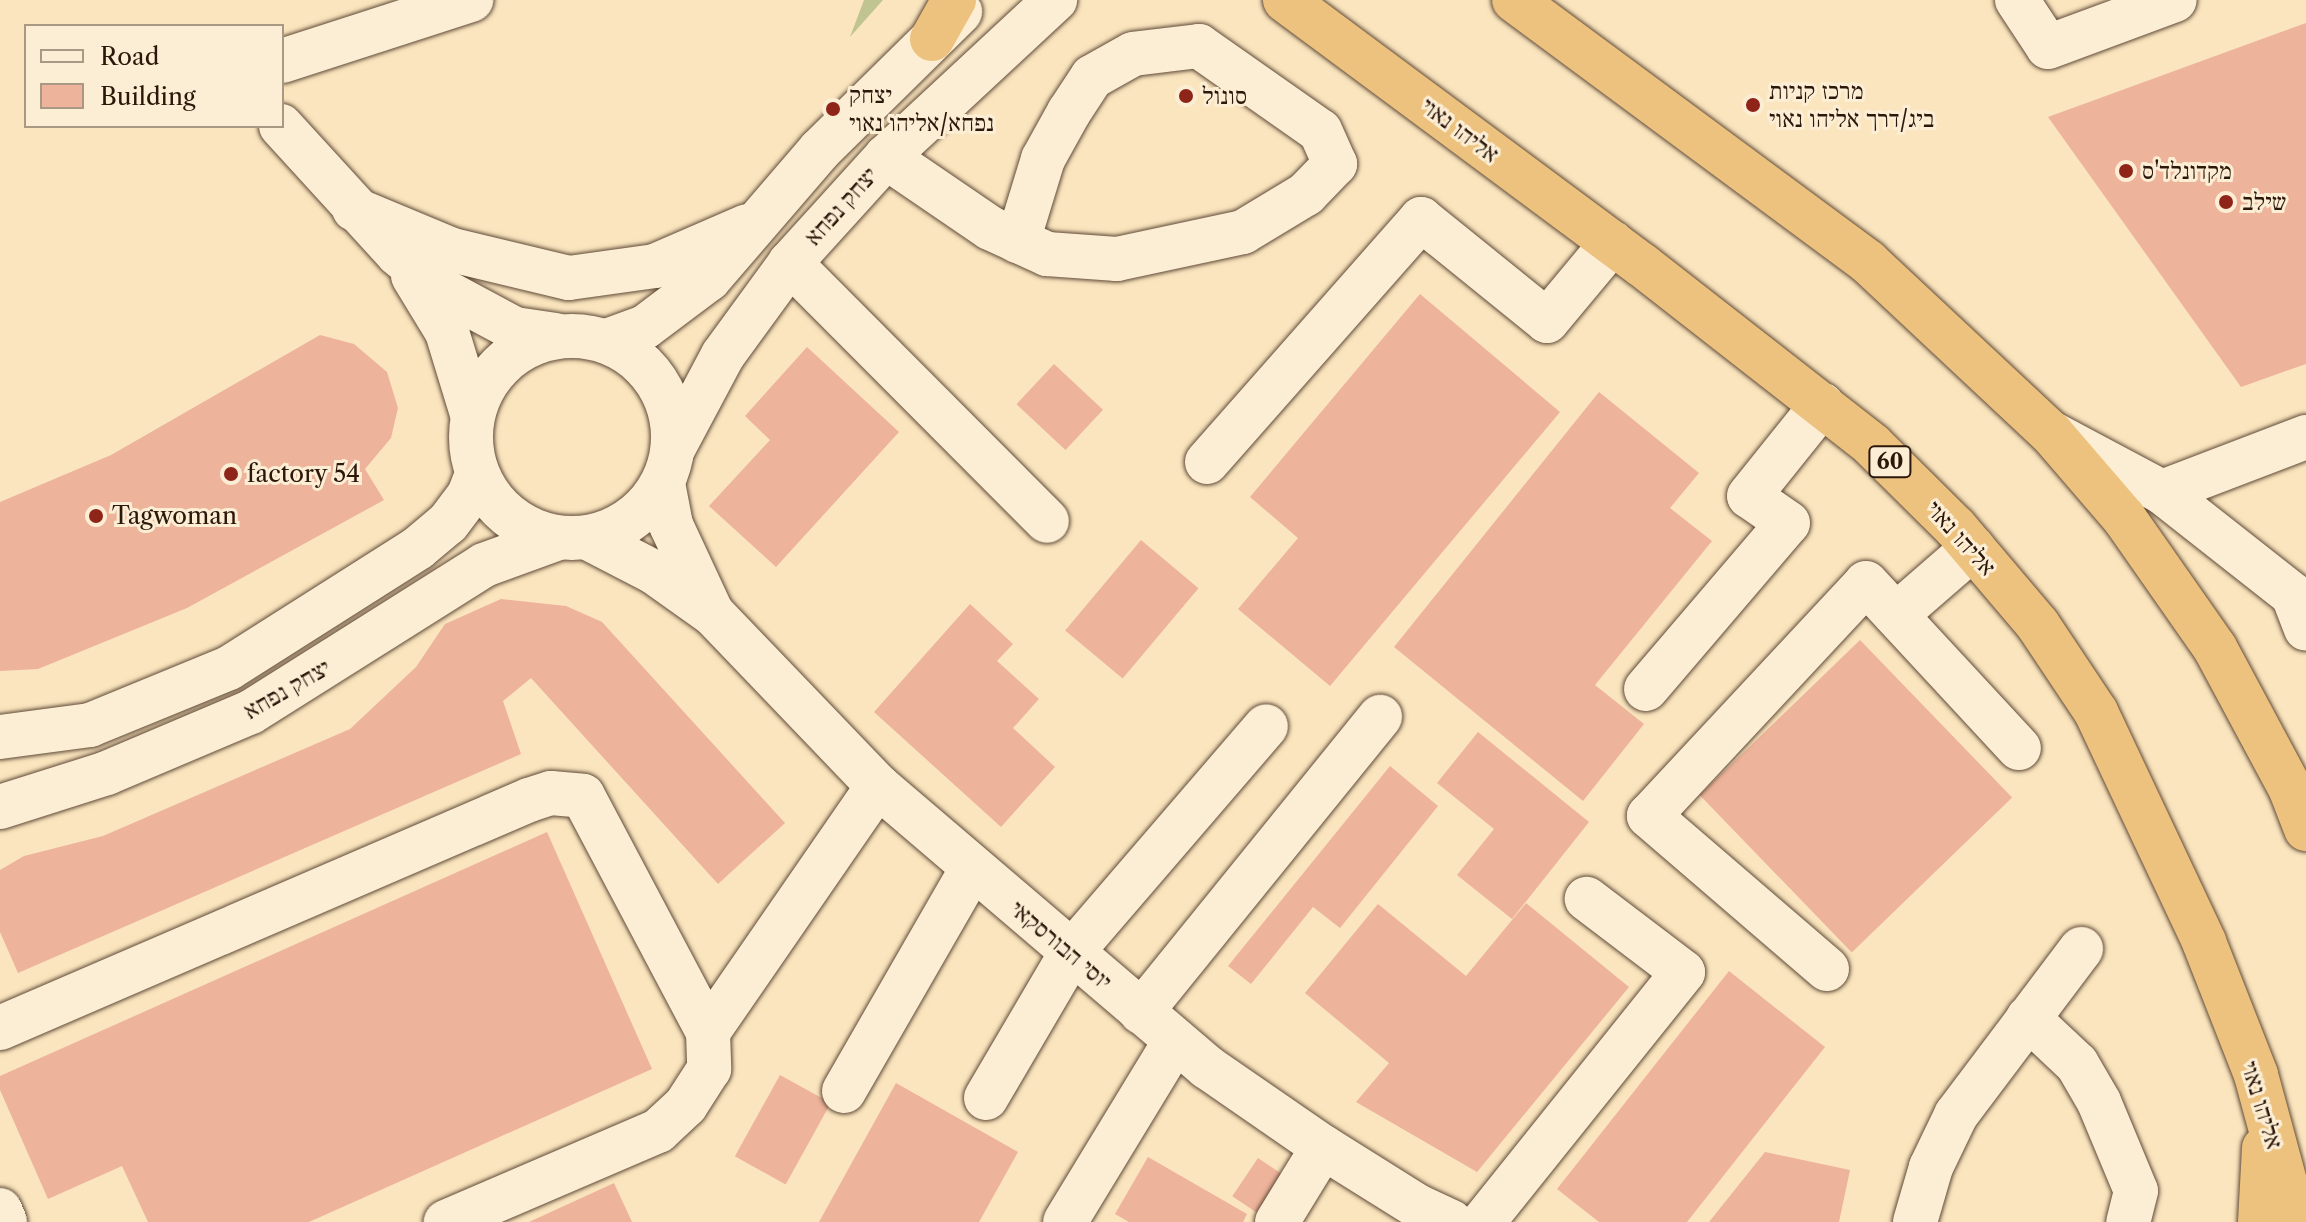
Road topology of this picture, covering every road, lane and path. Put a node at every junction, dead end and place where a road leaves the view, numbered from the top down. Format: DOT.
graph roads {
  1 [pos="471,0"];
  2 [pos="954,0"];
  3 [pos="974,0"];
  4 [pos="1055,0"];
  5 [pos="1285,0"];
  6 [pos="1514,0"];
  7 [pos="2017,0"];
  8 [pos="2175,0"];
  9 [pos="932,39"];
  10 [pos="284,60"];
  11 [pos="283,128"];
  12 [pos="886,157"];
  13 [pos="354,209"];
  14 [pos="758,220"];
  15 [pos="1018,241"];
  16 [pos="1612,243"];
  17 [pos="398,254"];
  18 [pos="790,263"];
  19 [pos="556,335"];
  20 [pos="607,341"];
  21 [pos="1822,405"];
  22 [pos="472,414"];
  23 [pos="2051,433"];
  24 [pos="2306,437"];
  25 [pos="1207,462"];
  26 [pos="668,466"];
  27 [pos="477,474"];
  28 [pos="2162,492"];
  29 [pos="1047,521"];
  30 [pos="573,538"];
  31 [pos="1973,548"];
  32 [pos="2302,606"];
  33 [pos="713,614"];
  34 [pos="1896,615"];
  35 [pos="1646,689"];
  36 [pos="1380,717"];
  37 [pos="1266,726"];
  38 [pos="0,737"];
  39 [pos="2019,748"];
  40 [pos="878,786"];
  41 [pos="0,807"];
  42 [pos="2306,829"];
  43 [pos="971,870"];
  44 [pos="1587,899"];
  45 [pos="2081,949"];
  46 [pos="1071,953"];
  47 [pos="1827,969"];
  48 [pos="1141,1012"];
  49 [pos="2028,1018"];
  50 [pos="0,1028"];
  51 [pos="708,1032"];
  52 [pos="1175,1041"];
  53 [pos="844,1091"];
  54 [pos="986,1098"];
  55 [pos="2266,1114"];
  56 [pos="1323,1147"];
  57 [pos="0,1210"];
  58 [pos="5,1222"];
  59 [pos="446,1222"];
  60 [pos="1065,1222"];
  61 [pos="1277,1222"];
  62 [pos="1459,1222"];
  63 [pos="1915,1222"];
  64 [pos="2128,1222"];
  65 [pos="2260,1222"];
  66 [pos="2296,1222"];
  1 -- 10 [label="street"];
  2 -- 9 [label="highway"];
  3 -- 9 [label="street"];
  4 -- 12 [label="street, יצחק נפחא"];
  5 -- 16 [label="highway, אליהו נאוי / 60"];
  6 -- 23 [label="highway"];
  7 -- 8 [label="street"];
  9 -- 14 [label="street"];
  11 -- 13 [label="street"];
  12 -- 15 [label="street"];
  12 -- 18 [label="street, יצחק נפחא"];
  13 -- 14 [label="street"];
  13 -- 17 [label="street"];
  14 -- 20 [label="street"];
  15 -- 15 [label="street"];
  16 -- 21 [label="highway, אליהו נאוי / 60"];
  16 -- 25 [label="street"];
  17 -- 19 [label="street"];
  17 -- 22 [label="street"];
  18 -- 26 [label="street, יצחק נפחא"];
  18 -- 29 [label="street"];
  19 -- 20 [label="street"];
  19 -- 22 [label="street"];
  20 -- 26 [label="street"];
  21 -- 31 [label="highway, אליהו נאוי / 60"];
  21 -- 35 [label="street"];
  22 -- 27 [label="street"];
  23 -- 28 [label="street"];
  23 -- 42 [label="highway"];
  24 -- 28 [label="street"];
  26 -- 30 [label="street"];
  26 -- 33 [label="street, יוסי הבורסקאי"];
  27 -- 30 [label="street"];
  27 -- 38 [label="street, יצחק נפחא"];
  28 -- 32 [label="street"];
  30 -- 33 [label="street, יוסי הבורסקאי"];
  30 -- 41 [label="street, יצחק נפחא"];
  31 -- 34 [label="street"];
  31 -- 55 [label="highway, אליהו נאוי / 60"];
  33 -- 40 [label="street, יוסי הבורסקאי"];
  34 -- 39 [label="street"];
  34 -- 47 [label="street"];
  36 -- 48 [label="street"];
  37 -- 46 [label="street"];
  40 -- 43 [label="street, יוסי הבורסקאי"];
  40 -- 51 [label="street"];
  43 -- 46 [label="street, יוסי הבורסקאי"];
  43 -- 53 [label="street"];
  44 -- 62 [label="street"];
  45 -- 49 [label="street"];
  46 -- 48 [label="street, יוסי הבורסקאי"];
  46 -- 54 [label="street"];
  48 -- 52 [label="street, יוסי הבורסקאי"];
  49 -- 63 [label="street"];
  49 -- 64 [label="street"];
  50 -- 51 [label="street"];
  51 -- 59 [label="street"];
  52 -- 56 [label="street, יוסי הבורסקאי"];
  52 -- 60 [label="street"];
  55 -- 65 [label="highway"];
  55 -- 66 [label="highway, אליהו נאוי / 60"];
  56 -- 61 [label="street"];
  56 -- 62 [label="street, יוסי הבורסקאי"];
  57 -- 58 [label="street"];
}
